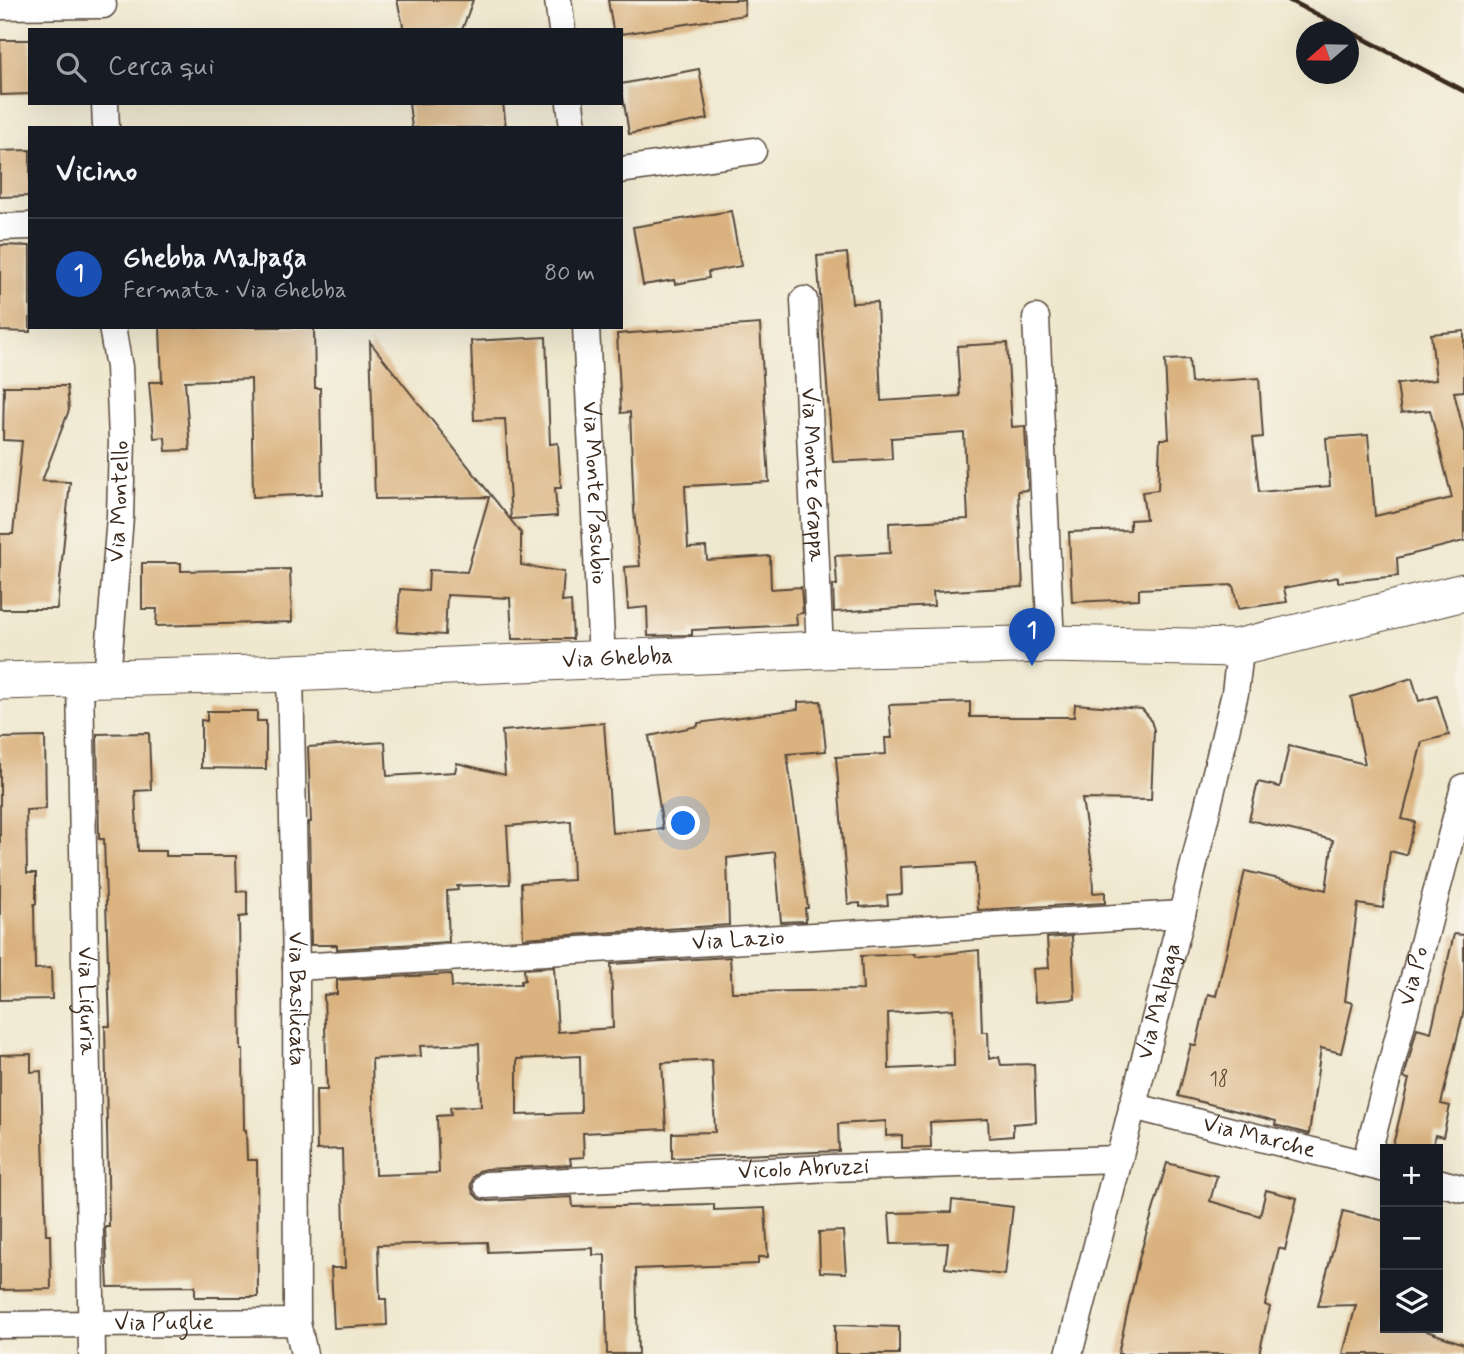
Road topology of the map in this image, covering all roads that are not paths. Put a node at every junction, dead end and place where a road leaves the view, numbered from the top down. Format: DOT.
graph roads {
  1 [pos="558,0"];
  2 [pos="0,6"];
  3 [pos="104,11"];
  4 [pos="562,28"];
  5 [pos="106,105"];
  6 [pos="570,105"];
  7 [pos="106,126"];
  8 [pos="573,126"];
  9 [pos="752,151"];
  10 [pos="623,170"];
  11 [pos="28,226"];
  12 [pos="0,227"];
  13 [pos="804,300"];
  14 [pos="1036,318"];
  15 [pos="112,329"];
  16 [pos="586,329"];
  17 [pos="1464,592"];
  18 [pos="1051,644"];
  19 [pos="1236,648"];
  20 [pos="820,650"];
  21 [pos="602,660"];
  22 [pos="290,673"];
  23 [pos="93,678"];
  24 [pos="0,681"];
  25 [pos="1464,787"];
  26 [pos="1182,914"];
  27 [pos="296,968"];
  28 [pos="1132,1106"];
  29 [pos="1119,1159"];
  30 [pos="1375,1166"];
  31 [pos="1443,1183"];
  32 [pos="487,1185"];
  33 [pos="1464,1189"];
  34 [pos="297,1322"];
  35 [pos="92,1323"];
  36 [pos="0,1325"];
  37 [pos="92,1354"];
  38 [pos="304,1354"];
  39 [pos="1069,1354"];
  1 -- 4 [label="street"];
  2 -- 3 [label="street"];
  5 -- 7 [label="street"];
  6 -- 8 [label="street"];
  9 -- 10 [label="street"];
  11 -- 12 [label="street"];
  13 -- 20 [label="street, Via Monte Grappa"];
  14 -- 18 [label="street"];
  15 -- 23 [label="street, Via Montello"];
  16 -- 21 [label="street, Via Monte Pasubio"];
  17 -- 19 [label="street, Via Ghebba"];
  18 -- 19 [label="street, Via Ghebba"];
  18 -- 20 [label="street, Via Ghebba"];
  19 -- 26 [label="street, Via Malpaga"];
  20 -- 21 [label="street, Via Ghebba"];
  21 -- 22 [label="street, Via Ghebba"];
  22 -- 23 [label="street, Via Ghebba"];
  22 -- 27 [label="street, Via Basilicata"];
  23 -- 24 [label="street, Via Ghebba"];
  23 -- 35 [label="street, Via Liguria"];
  25 -- 30 [label="street, Via Po"];
  26 -- 27 [label="street, Via Lazio"];
  26 -- 28 [label="street, Via Malpaga"];
  27 -- 34 [label="street, Via Basilicata"];
  28 -- 29 [label="street, Via Malpaga"];
  28 -- 30 [label="street, Via Marche"];
  29 -- 32 [label="street, Vicolo Abruzzi"];
  29 -- 39 [label="street, Via Malpaga"];
  31 -- 33 [label="street"];
  34 -- 35 [label="street, Via Puglie"];
  34 -- 38 [label="street"];
  35 -- 36 [label="street, Via Puglie"];
  35 -- 37 [label="street, Via Liguria"];
}
